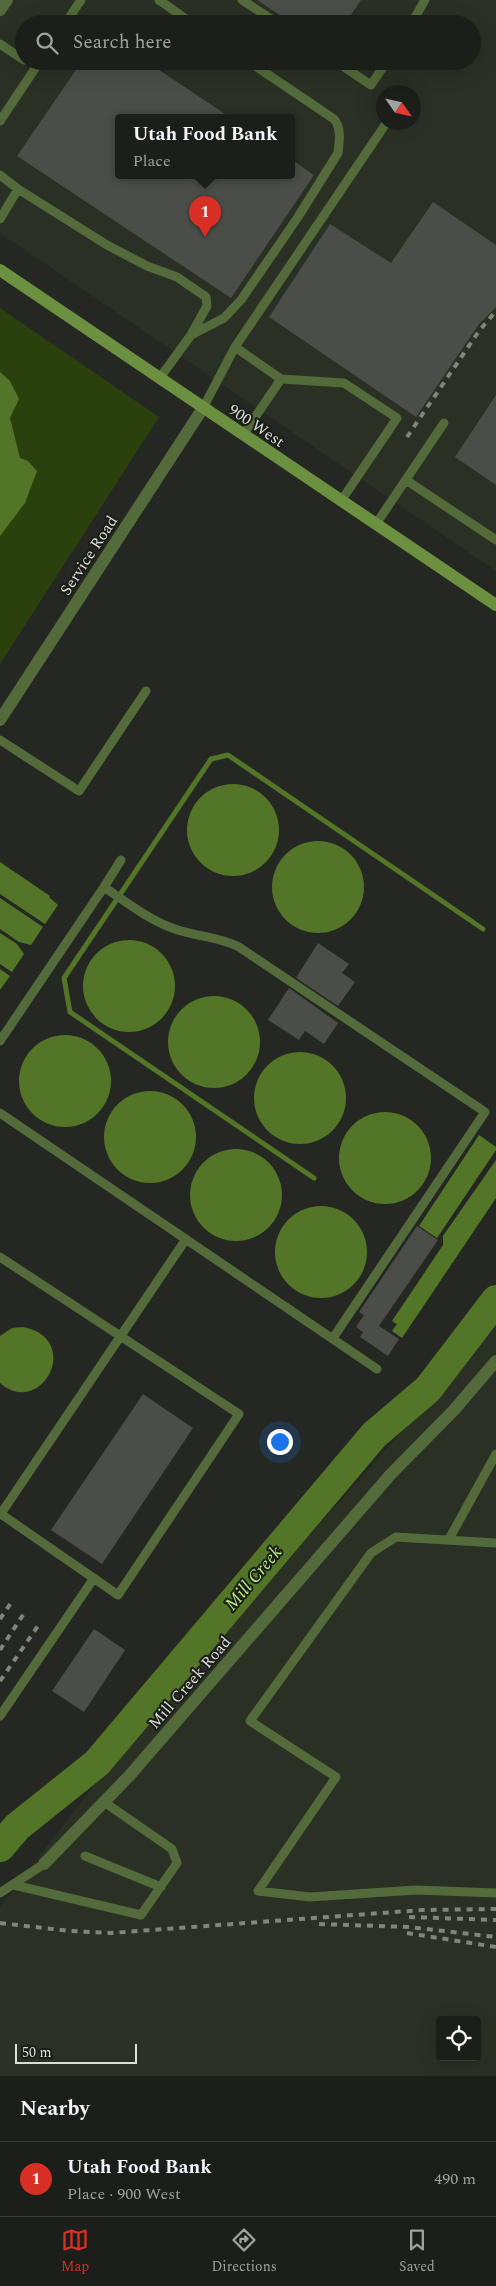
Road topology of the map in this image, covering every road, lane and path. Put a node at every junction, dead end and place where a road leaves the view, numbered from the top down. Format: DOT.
graph roads {
  1 [pos="7,0"];
  2 [pos="81,0"];
  3 [pos="159,0"];
  4 [pos="242,0"];
  5 [pos="425,0"];
  6 [pos="0,10"];
  7 [pos="71,15"];
  8 [pos="180,15"];
  9 [pos="265,15"];
  10 [pos="416,15"];
  11 [pos="0,44"];
  12 [pos="15,54"];
  13 [pos="34,70"];
  14 [pos="261,70"];
  15 [pos="348,70"];
  16 [pos="380,70"];
  17 [pos="0,121"];
  18 [pos="382,130"];
  19 [pos="0,175"];
  20 [pos="18,189"];
  21 [pos="0,219"];
  22 [pos="0,270"];
  23 [pos="191,335"];
  24 [pos="235,347"];
  25 [pos="159,378"];
  26 [pos="281,379"];
  27 [pos="203,408"];
  28 [pos="444,423"];
  29 [pos="243,435"];
  30 [pos="406,480"];
  31 [pos="342,501"];
  32 [pos="376,524"];
  33 [pos="496,540"];
  34 [pos="496,605"];
  35 [pos="146,691"];
  36 [pos="0,720"];
  37 [pos="0,740"];
  38 [pos="122,860"];
  39 [pos="104,887"];
  40 [pos="0,1041"];
  41 [pos="0,1112"];
  42 [pos="186,1239"];
  43 [pos="0,1257"];
  44 [pos="119,1336"];
  45 [pos="333,1338"];
  46 [pos="496,1361"];
  47 [pos="378,1369"];
  48 [pos="496,1454"];
  49 [pos="0,1514"];
  50 [pos="449,1539"];
  51 [pos="496,1543"];
  52 [pos="94,1578"];
  53 [pos="0,1716"];
  54 [pos="104,1802"];
  55 [pos="85,1856"];
  56 [pos="44,1864"];
  57 [pos="14,1885"];
  58 [pos="161,1887"];
  59 [pos="0,1893"];
  60 [pos="496,1893"];
  1 -- 6 [label="street"];
  2 -- 7 [label="lane"];
  3 -- 8 [label="lane"];
  4 -- 9 [label="lane"];
  5 -- 10 [label="lane"];
  11 -- 12 [label="lane"];
  13 -- 17 [label="lane"];
  14 -- 23 [label="lane"];
  15 -- 16 [label="lane"];
  18 -- 24 [label="lane"];
  19 -- 20 [label="lane"];
  20 -- 21 [label="lane"];
  20 -- 23 [label="lane"];
  22 -- 25 [label="main road, 900 West"];
  23 -- 25 [label="lane"];
  24 -- 26 [label="lane"];
  24 -- 27 [label="lane"];
  25 -- 27 [label="main road, 900 West"];
  26 -- 29 [label="lane"];
  26 -- 31 [label="lane"];
  27 -- 29 [label="main road, 900 West"];
  27 -- 36 [label="street, Service Road"];
  28 -- 30 [label="lane"];
  29 -- 31 [label="main road, 900 West"];
  30 -- 32 [label="lane"];
  30 -- 33 [label="lane"];
  31 -- 32 [label="main road, 900 West"];
  32 -- 34 [label="main road, 900 West"];
  35 -- 37 [label="lane"];
  38 -- 39 [label="lane"];
  39 -- 40 [label="lane"];
  39 -- 45 [label="lane"];
  41 -- 42 [label="lane"];
  42 -- 44 [label="lane"];
  42 -- 45 [label="lane"];
  43 -- 44 [label="lane"];
  44 -- 49 [label="lane"];
  44 -- 52 [label="lane"];
  45 -- 47 [label="lane"];
  46 -- 54 [label="street, Mill Creek Road"];
  48 -- 50 [label="lane"];
  49 -- 52 [label="lane"];
  50 -- 51 [label="lane"];
  50 -- 60 [label="lane"];
  52 -- 53 [label="lane"];
  54 -- 56 [label="street, Mill Creek Road"];
  54 -- 58 [label="lane"];
  55 -- 58 [label="lane"];
  56 -- 57 [label="lane"];
  57 -- 58 [label="lane"];
  57 -- 59 [label="lane"];
}
